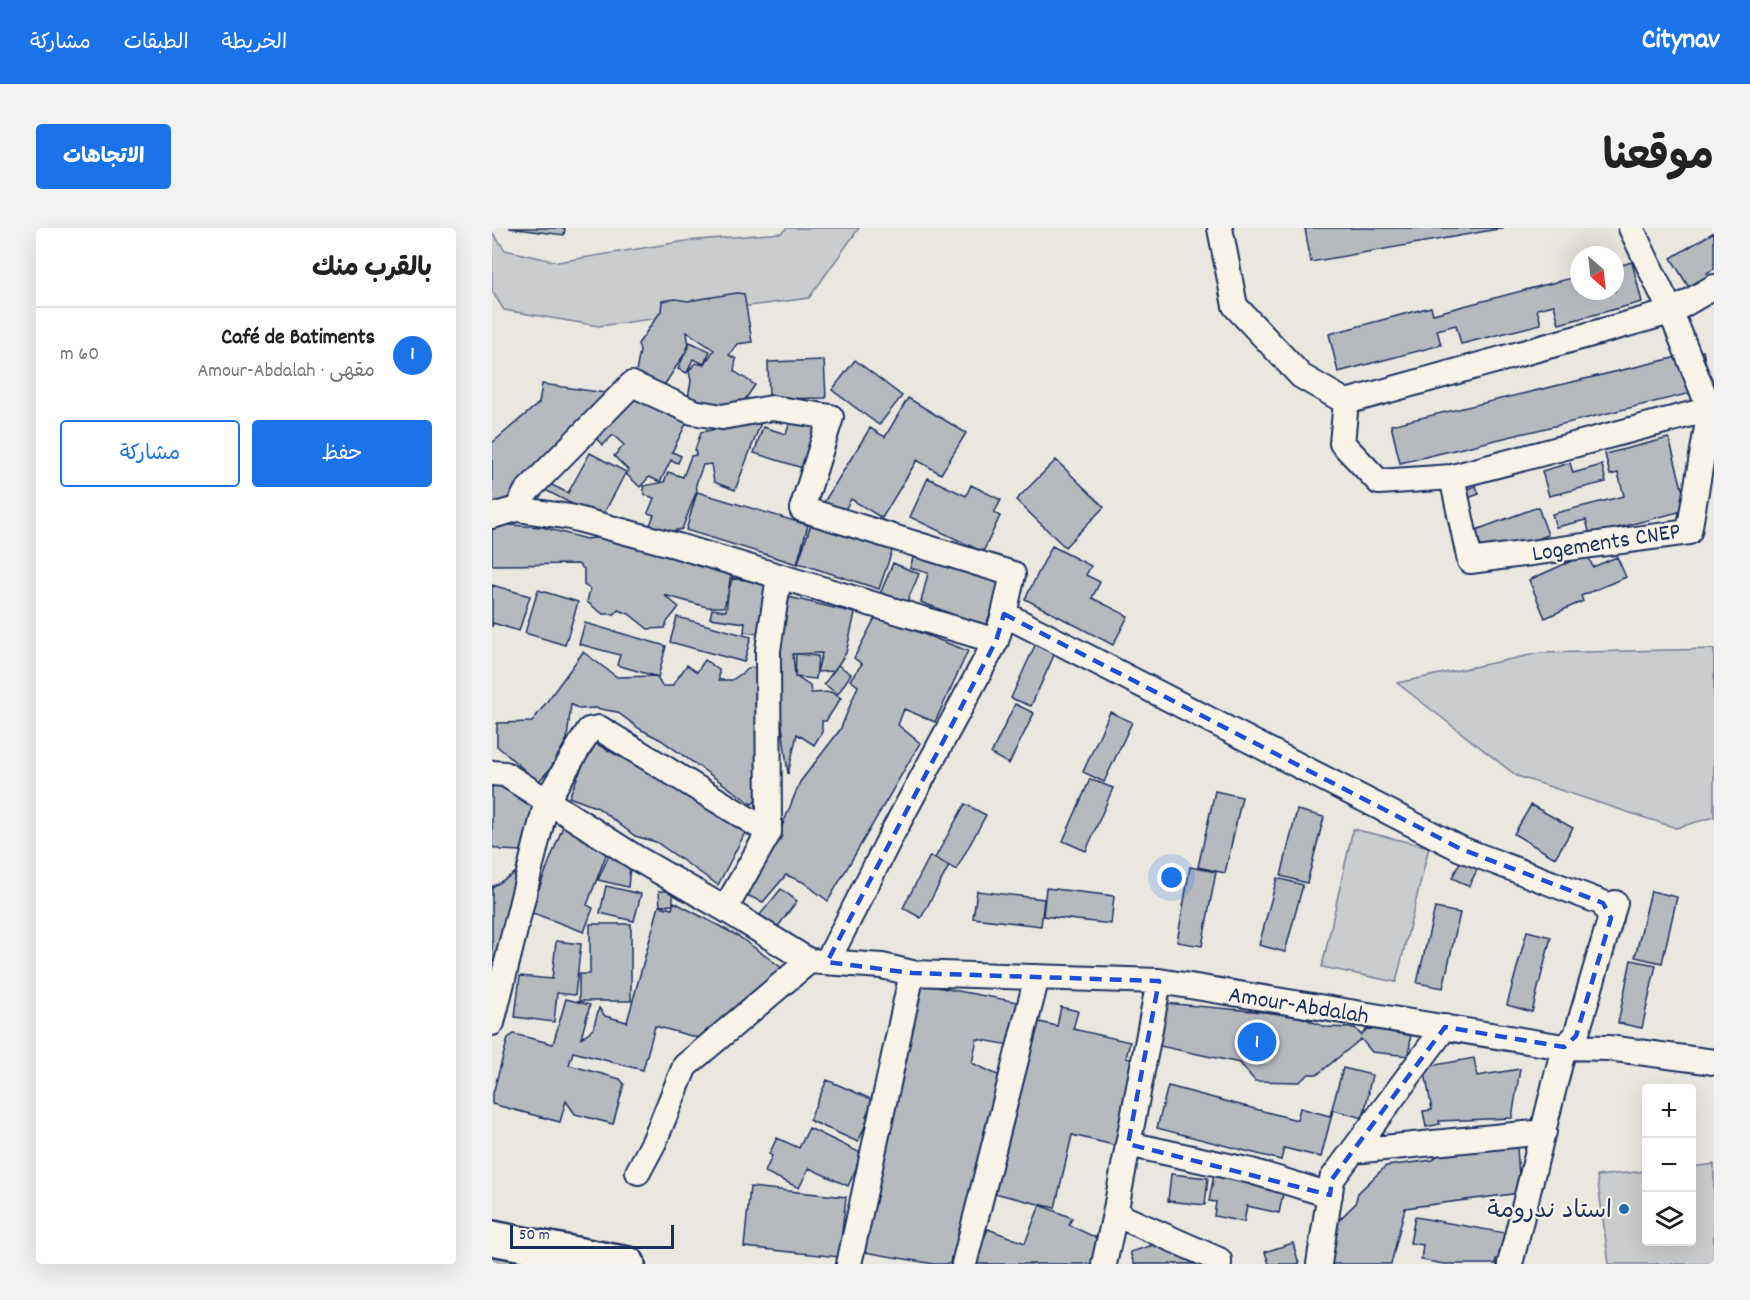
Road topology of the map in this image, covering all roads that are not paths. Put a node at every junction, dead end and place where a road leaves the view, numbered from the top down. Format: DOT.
graph roads {
  1 [pos="1220,228"];
  2 [pos="1631,228"];
  3 [pos="1714,287"];
  4 [pos="1671,312"];
  5 [pos="1346,402"];
  6 [pos="1712,409"];
  7 [pos="1452,477"];
  8 [pos="517,509"];
  9 [pos="492,516"];
  10 [pos="779,576"];
  11 [pos="1004,614"];
  12 [pos="996,641"];
  13 [pos="492,773"];
  14 [pos="547,800"];
  15 [pos="769,831"];
  16 [pos="724,909"];
  17 [pos="818,961"];
  18 [pos="912,973"];
  19 [pos="1037,976"];
  20 [pos="1159,981"];
  21 [pos="492,1023"];
  22 [pos="1445,1027"];
  23 [pos="1564,1047"];
  24 [pos="1714,1062"];
  25 [pos="1544,1132"];
  26 [pos="1128,1144"];
  27 [pos="1353,1151"];
  28 [pos="638,1172"];
  29 [pos="1330,1195"];
  30 [pos="1116,1214"];
  31 [pos="492,1239"];
  32 [pos="555,1258"];
  33 [pos="628,1264"];
  34 [pos="849,1264"];
  35 [pos="964,1264"];
  36 [pos="1104,1264"];
  37 [pos="1219,1264"];
  38 [pos="1319,1264"];
  39 [pos="1510,1264"];
  1 -- 5 [label="street"];
  2 -- 4 [label="street"];
  3 -- 4 [label="street"];
  4 -- 5 [label="street"];
  4 -- 6 [label="street"];
  5 -- 7 [label="street"];
  6 -- 7 [label="street"];
  6 -- 7 [label="street, Logements CNEP"];
  8 -- 9 [label="street"];
  8 -- 10 [label="street"];
  8 -- 11 [label="street"];
  10 -- 12 [label="street"];
  10 -- 15 [label="street"];
  11 -- 12 [label="street"];
  11 -- 23 [label="street"];
  12 -- 17 [label="street"];
  13 -- 14 [label="street"];
  14 -- 15 [label="street"];
  14 -- 16 [label="street"];
  14 -- 21 [label="street"];
  15 -- 16 [label="street"];
  16 -- 17 [label="street"];
  17 -- 18 [label="street, Amour-Abdalah"];
  17 -- 28 [label="street"];
  18 -- 19 [label="street, Amour-Abdalah"];
  18 -- 34 [label="street"];
  19 -- 20 [label="street, Amour-Abdalah"];
  19 -- 35 [label="street"];
  20 -- 22 [label="street, Amour-Abdalah"];
  20 -- 26 [label="street"];
  22 -- 23 [label="street, Amour-Abdalah"];
  22 -- 27 [label="street"];
  23 -- 24 [label="street, Amour-Abdalah"];
  23 -- 25 [label="street"];
  25 -- 27 [label="street"];
  25 -- 39 [label="street"];
  26 -- 29 [label="street"];
  26 -- 30 [label="street"];
  27 -- 29 [label="street"];
  29 -- 38 [label="street"];
  30 -- 36 [label="street"];
  30 -- 37 [label="street"];
  31 -- 32 [label="street"];
  32 -- 33 [label="street"];
}
